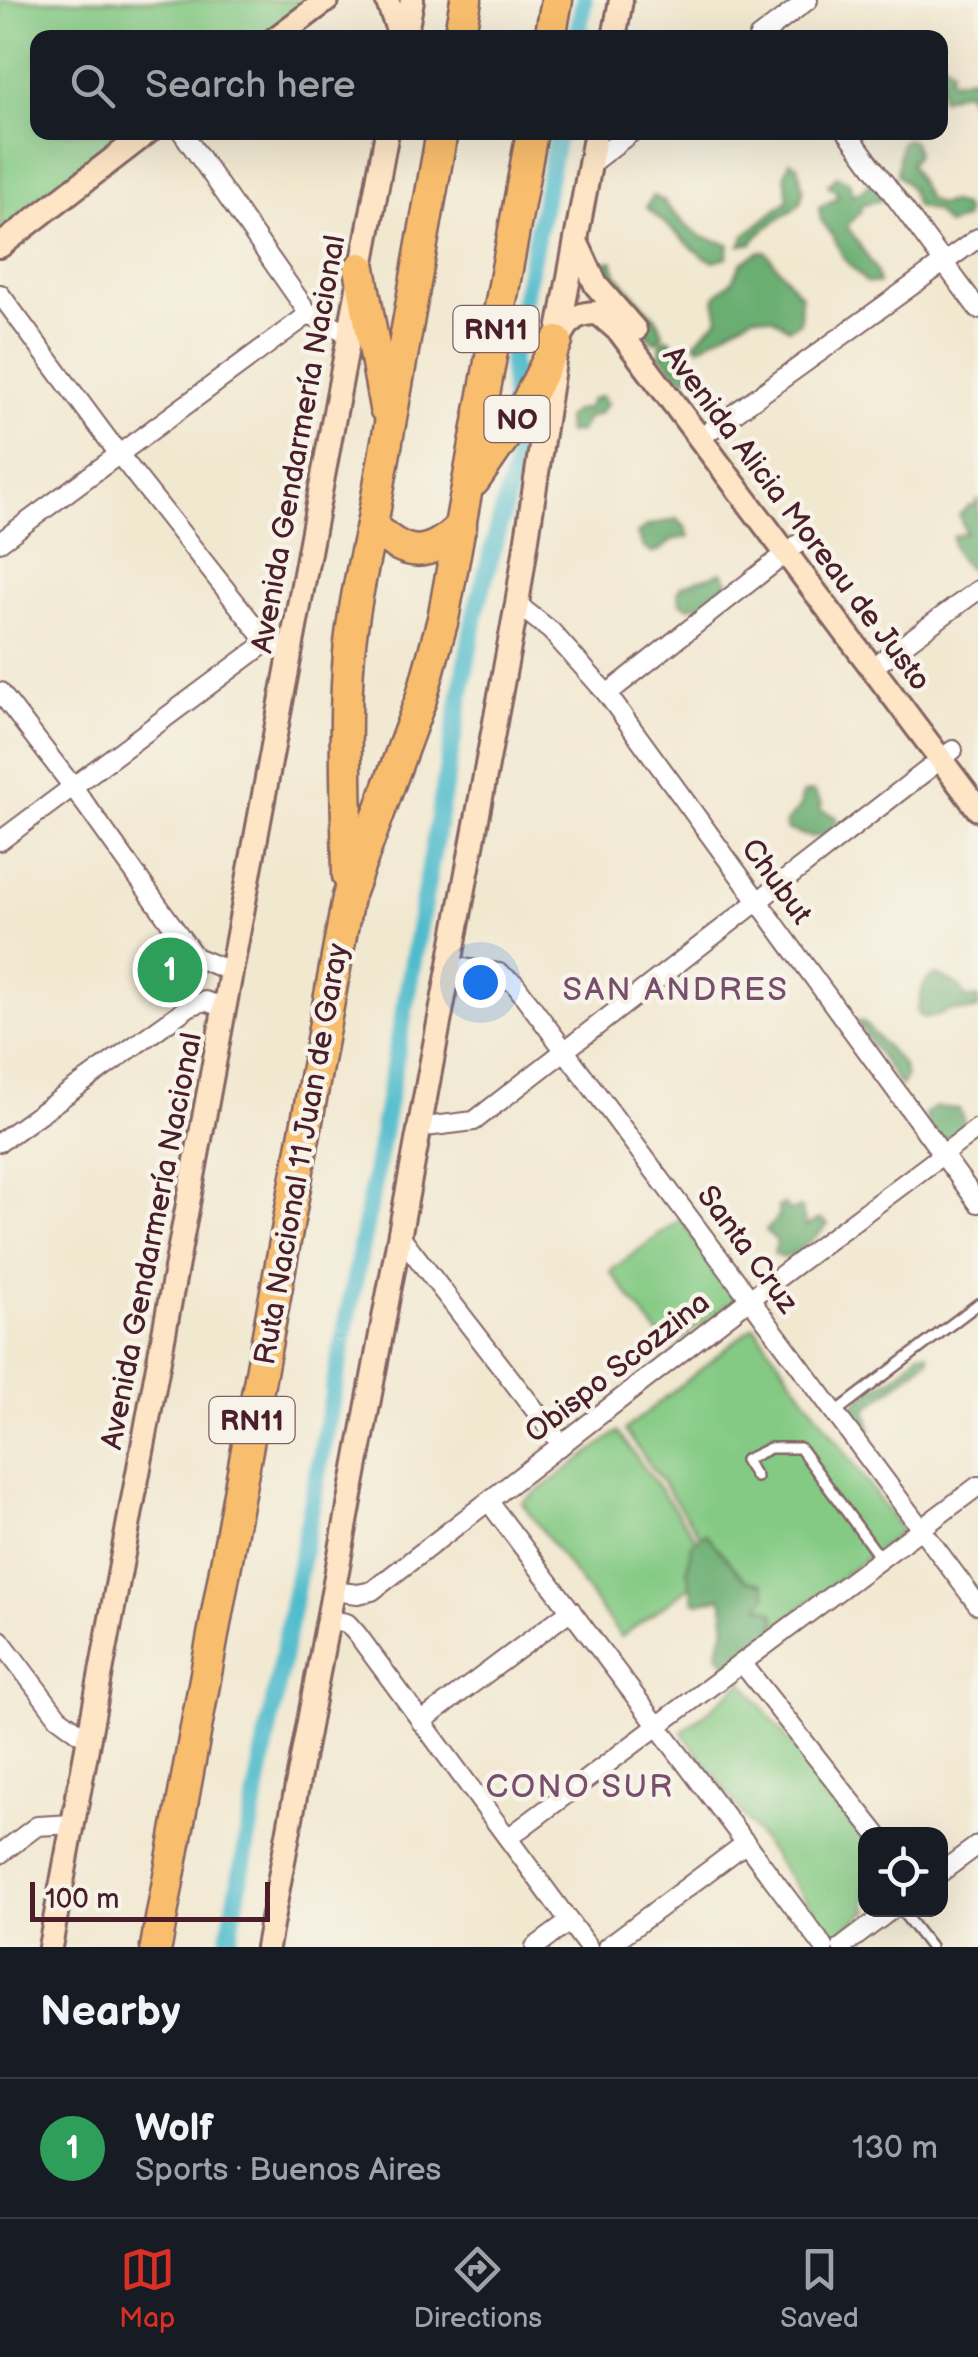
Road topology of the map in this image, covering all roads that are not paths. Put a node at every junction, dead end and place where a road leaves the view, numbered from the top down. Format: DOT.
graph roads {
  1 [pos="327,0"];
  2 [pos="387,0"];
  3 [pos="412,0"];
  4 [pos="466,0"];
  5 [pos="557,0"];
  6 [pos="621,0"];
  7 [pos="808,0"];
  8 [pos="287,30"];
  9 [pos="400,30"];
  10 [pos="405,30"];
  11 [pos="461,30"];
  12 [pos="551,30"];
  13 [pos="615,30"];
  14 [pos="774,30"];
  15 [pos="138,140"];
  16 [pos="188,140"];
  17 [pos="384,140"];
  18 [pos="441,140"];
  19 [pos="531,140"];
  20 [pos="594,140"];
  21 [pos="622,140"];
  22 [pos="853,140"];
  23 [pos="590,164"];
  24 [pos="978,238"];
  25 [pos="576,241"];
  26 [pos="0,246"];
  27 [pos="943,264"];
  28 [pos="360,268"];
  29 [pos="0,294"];
  30 [pos="978,309"];
  31 [pos="309,314"];
  32 [pos="347,332"];
  33 [pos="558,342"];
  34 [pos="388,429"];
  35 [pos="705,433"];
  36 [pos="118,453"];
  37 [pos="466,491"];
  38 [pos="372,525"];
  39 [pos="461,526"];
  40 [pos="0,542"];
  41 [pos="792,549"];
  42 [pos="978,590"];
  43 [pos="517,604"];
  44 [pos="267,642"];
  45 [pos="291,648"];
  46 [pos="878,663"];
  47 [pos="0,692"];
  48 [pos="607,694"];
  49 [pos="947,754"];
  50 [pos="978,784"];
  51 [pos="73,787"];
  52 [pos="978,809"];
  53 [pos="0,841"];
  54 [pos="348,897"];
  55 [pos="758,902"];
  56 [pos="448,966"];
  57 [pos="232,972"];
  58 [pos="225,1008"];
  59 [pos="566,1049"];
  60 [pos="417,1128"];
  61 [pos="978,1128"];
  62 [pos="0,1142"];
  63 [pos="941,1156"];
  64 [pos="978,1204"];
  65 [pos="398,1233"];
  66 [pos="751,1298"];
  67 [pos="978,1304"];
  68 [pos="833,1414"];
  69 [pos="562,1445"];
  70 [pos="756,1477"];
  71 [pos="978,1486"];
  72 [pos="489,1502"];
  73 [pos="920,1529"];
  74 [pos="881,1559"];
  75 [pos="332,1590"];
  76 [pos="978,1605"];
  77 [pos="571,1610"];
  78 [pos="327,1619"];
  79 [pos="0,1640"];
  80 [pos="742,1663"];
  81 [pos="421,1722"];
  82 [pos="658,1726"];
  83 [pos="88,1739"];
  84 [pos="74,1824"];
  85 [pos="871,1827"];
  86 [pos="508,1838"];
  87 [pos="746,1843"];
  88 [pos="978,1845"];
  89 [pos="0,1854"];
  90 [pos="948,1867"];
  91 [pos="882,1917"];
  92 [pos="906,1917"];
  93 [pos="570,1922"];
  94 [pos="156,1945"];
  95 [pos="50,1947"];
  96 [pos="267,1947"];
  97 [pos="535,1947"];
  98 [pos="588,1947"];
  99 [pos="607,1947"];
  100 [pos="824,1947"];
  101 [pos="842,1947"];
  102 [pos="930,1947"];
  1 -- 8 [label="main road"];
  2 -- 9 [label="main road"];
  3 -- 10 [label="main road"];
  4 -- 11 [label="highway"];
  5 -- 12 [label="highway"];
  6 -- 13 [label="main road"];
  7 -- 14 [label="street"];
  15 -- 26 [label="main road"];
  16 -- 31 [label="street"];
  17 -- 28 [label="main road, Avenida Gendarmería Nacional"];
  18 -- 34 [label="highway, Ruta Nacional 11 Juan de Garay / RN11"];
  19 -- 37 [label="highway, Ruta Nacional 11 Juan de Garay / RN11"];
  20 -- 23 [label="main road"];
  21 -- 23 [label="street"];
  22 -- 27 [label="street"];
  23 -- 25 [label="main road"];
  24 -- 27 [label="street"];
  25 -- 33 [label="main road"];
  25 -- 35 [label="main road, Avenida Alicia Moreau de Justo"];
  27 -- 30 [label="street"];
  27 -- 35 [label="street"];
  28 -- 32 [label="main road, Avenida Gendarmería Nacional"];
  28 -- 34 [label="highway"];
  29 -- 36 [label="street"];
  31 -- 32 [label="street"];
  31 -- 36 [label="street"];
  32 -- 45 [label="main road, Avenida Gendarmería Nacional"];
  33 -- 35 [label="main road, Avenida Alicia Moreau de Justo"];
  33 -- 37 [label="highway, NO"];
  33 -- 43 [label="main road"];
  34 -- 38 [label="highway, Ruta Nacional 11 Juan de Garay / RN11"];
  35 -- 41 [label="main road, Avenida Alicia Moreau de Justo"];
  36 -- 40 [label="street"];
  36 -- 44 [label="street"];
  37 -- 39 [label="highway, Ruta Nacional 11 Juan de Garay / RN11"];
  38 -- 39 [label="highway"];
  38 -- 54 [label="highway, Ruta Nacional 11 Juan de Garay / RN11"];
  39 -- 54 [label="highway, Ruta Nacional 11 Juan de Garay / RN11"];
  41 -- 46 [label="main road, Avenida Alicia Moreau de Justo"];
  41 -- 48 [label="street"];
  42 -- 46 [label="street"];
  43 -- 48 [label="street, Chubut"];
  43 -- 56 [label="main road"];
  44 -- 45 [label="street"];
  44 -- 51 [label="street"];
  45 -- 57 [label="main road, Avenida Gendarmería Nacional"];
  46 -- 49 [label="main road, Avenida Alicia Moreau de Justo"];
  47 -- 51 [label="street"];
  48 -- 55 [label="street, Chubut"];
  49 -- 50 [label="main road, Avenida Alicia Moreau de Justo"];
  49 -- 52 [label="main road, Avenida Alicia Moreau de Justo"];
  49 -- 55 [label="street"];
  51 -- 53 [label="street"];
  51 -- 57 [label="street"];
  54 -- 94 [label="highway, Ruta Nacional 11 Juan de Garay / RN11"];
  55 -- 59 [label="street"];
  55 -- 63 [label="street, Chubut"];
  56 -- 59 [label="street, Santa Cruz"];
  56 -- 60 [label="main road"];
  57 -- 58 [label="main road, Avenida Gendarmería Nacional"];
  58 -- 62 [label="street"];
  58 -- 83 [label="main road, Avenida Gendarmería Nacional"];
  59 -- 60 [label="street"];
  59 -- 66 [label="street, Santa Cruz"];
  60 -- 65 [label="main road"];
  61 -- 63 [label="street, Obispo Scozzina"];
  63 -- 64 [label="street, Chubut"];
  63 -- 66 [label="street, Obispo Scozzina"];
  65 -- 69 [label="street"];
  65 -- 75 [label="main road"];
  66 -- 68 [label="street, Santa Cruz"];
  66 -- 69 [label="street, Obispo Scozzina"];
  67 -- 68 [label="lane"];
  68 -- 73 [label="street, Santa Cruz"];
  69 -- 72 [label="street, Obispo Scozzina"];
  70 -- 74 [label="lane"];
  71 -- 73 [label="street"];
  72 -- 75 [label="street, Obispo Scozzina"];
  72 -- 77 [label="street"];
  73 -- 74 [label="street"];
  73 -- 76 [label="street, Santa Cruz"];
  74 -- 80 [label="street"];
  75 -- 78 [label="main road"];
  77 -- 81 [label="street"];
  77 -- 82 [label="street"];
  78 -- 81 [label="street"];
  78 -- 96 [label="main road"];
  79 -- 83 [label="street"];
  80 -- 82 [label="street"];
  80 -- 85 [label="street"];
  81 -- 86 [label="street"];
  82 -- 86 [label="street"];
  82 -- 87 [label="street"];
  83 -- 84 [label="main road, Avenida Gendarmería Nacional"];
  84 -- 89 [label="street"];
  84 -- 95 [label="main road, Avenida Gendarmería Nacional"];
  86 -- 93 [label="street"];
  87 -- 99 [label="street"];
  87 -- 100 [label="street"];
  88 -- 90 [label="street"];
  91 -- 101 [label="street"];
  92 -- 102 [label="lane"];
  93 -- 97 [label="street"];
  93 -- 98 [label="street"];
}
